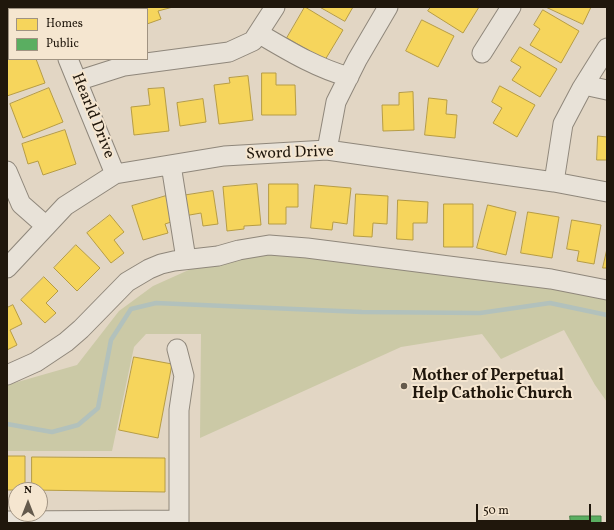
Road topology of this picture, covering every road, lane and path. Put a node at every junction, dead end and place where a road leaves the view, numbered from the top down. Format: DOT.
graph roads {
  1 [pos="275,7"];
  2 [pos="388,7"];
  3 [pos="511,7"];
  4 [pos="258,33"];
  5 [pos="607,48"];
  6 [pos="482,53"];
  7 [pos="68,60"];
  8 [pos="349,77"];
  9 [pos="77,81"];
  10 [pos="584,85"];
  11 [pos="607,90"];
  12 [pos="327,150"];
  13 [pos="171,165"];
  14 [pos="7,171"];
  15 [pos="115,174"];
  16 [pos="554,182"];
  17 [pos="607,192"];
  18 [pos="46,226"];
  19 [pos="186,259"];
  20 [pos="7,268"];
  21 [pos="607,290"];
  22 [pos="177,349"];
  23 [pos="7,375"];
  24 [pos="7,521"];
  25 [pos="179,522"];
  1 -- 4 [label="street"];
  2 -- 8 [label="street"];
  3 -- 6 [label="street"];
  4 -- 8 [label="street"];
  4 -- 9 [label="street"];
  5 -- 10 [label="street"];
  7 -- 9 [label="street, Hearld Drive"];
  8 -- 12 [label="street"];
  9 -- 15 [label="street, Hearld Drive"];
  10 -- 11 [label="street"];
  10 -- 16 [label="street"];
  12 -- 13 [label="street, Sword Drive"];
  12 -- 16 [label="street, Sword Drive"];
  13 -- 15 [label="street, Sword Drive"];
  13 -- 19 [label="street"];
  14 -- 18 [label="street"];
  15 -- 18 [label="street, Sword Drive"];
  16 -- 17 [label="street, Sword Drive"];
  18 -- 20 [label="street, Sword Drive"];
  19 -- 21 [label="street"];
  19 -- 23 [label="street"];
  22 -- 25 [label="street"];
  24 -- 25 [label="street"];
}
